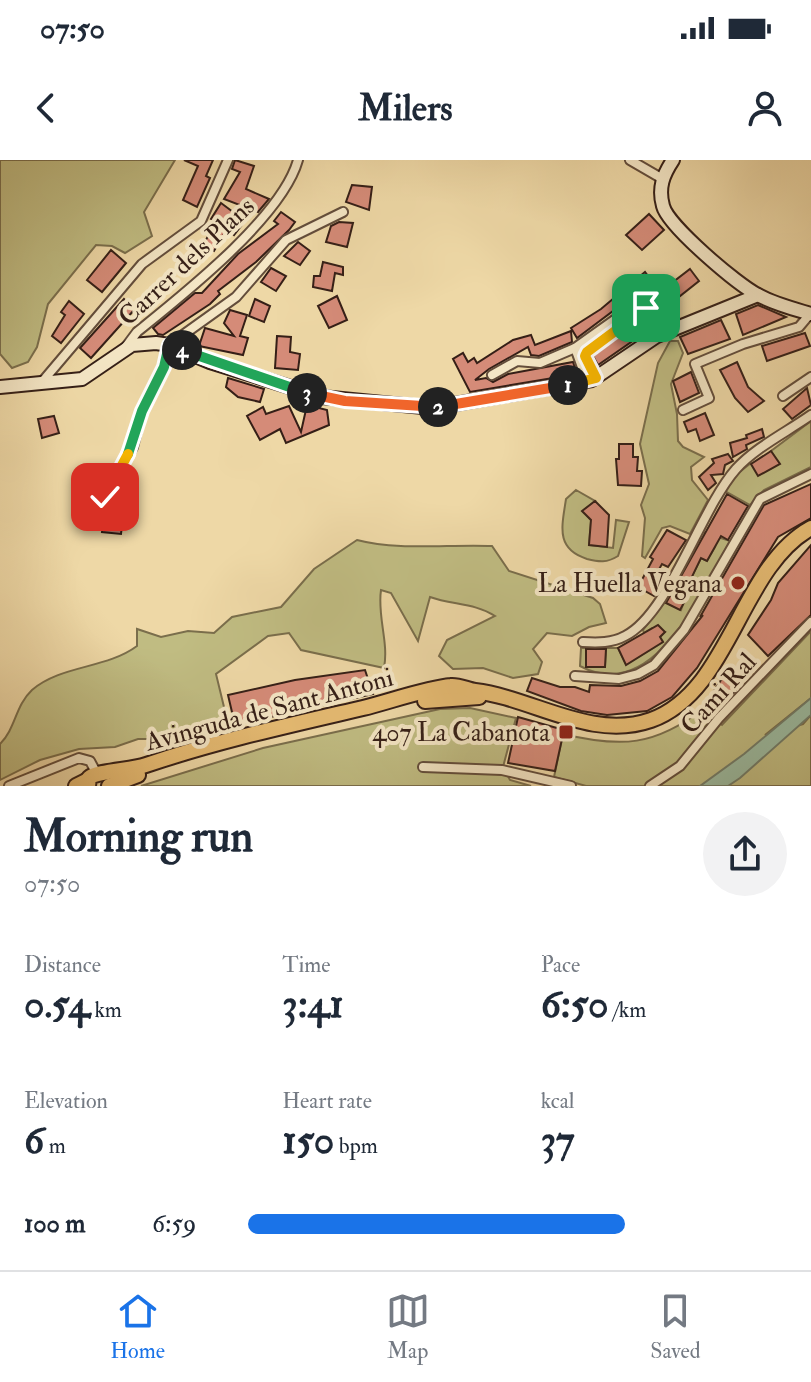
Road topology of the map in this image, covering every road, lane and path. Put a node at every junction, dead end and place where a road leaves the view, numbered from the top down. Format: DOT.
graph roads {
  1 [pos="228,160"];
  2 [pos="298,160"];
  3 [pos="630,160"];
  4 [pos="673,160"];
  5 [pos="661,178"];
  6 [pos="343,212"];
  7 [pos="758,295"];
  8 [pos="810,314"];
  9 [pos="169,345"];
  10 [pos="575,348"];
  11 [pos="125,351"];
  12 [pos="492,375"];
  13 [pos="811,377"];
  14 [pos="592,380"];
  15 [pos="42,382"];
  16 [pos="0,387"];
  17 [pos="783,396"];
  18 [pos="683,410"];
  19 [pos="811,415"];
  20 [pos="811,474"];
  21 [pos="105,497"];
  22 [pos="811,528"];
  23 [pos="811,535"];
  24 [pos="811,622"];
  25 [pos="583,642"];
  26 [pos="575,676"];
  27 [pos="453,693"];
  28 [pos="423,767"];
  29 [pos="95,782"];
  30 [pos="9,786"];
  31 [pos="571,786"];
  32 [pos="650,786"];
  1 -- 15 [label="street"];
  2 -- 11 [label="street, Carrer dels Plans"];
  3 -- 5 [label="street"];
  4 -- 5 [label="main road"];
  5 -- 7 [label="main road"];
  6 -- 9 [label="street"];
  7 -- 8 [label="main road"];
  7 -- 14 [label="main road"];
  8 -- 18 [label="street"];
  9 -- 11 [label="main road"];
  9 -- 14 [label="main road"];
  9 -- 21 [label="street"];
  10 -- 12 [label="street"];
  10 -- 14 [label="street"];
  10 -- 14 [label="street"];
  11 -- 15 [label="main road"];
  13 -- 17 [label="street"];
  15 -- 16 [label="main road"];
  19 -- 25 [label="street"];
  20 -- 26 [label="street"];
  22 -- 27 [label="main road"];
  23 -- 27 [label="main road"];
  24 -- 32 [label="street, Cami Ral"];
  27 -- 29 [label="main road, Avinguda de Sant Antoni"];
  28 -- 31 [label="street"];
  29 -- 30 [label="street"];
}
